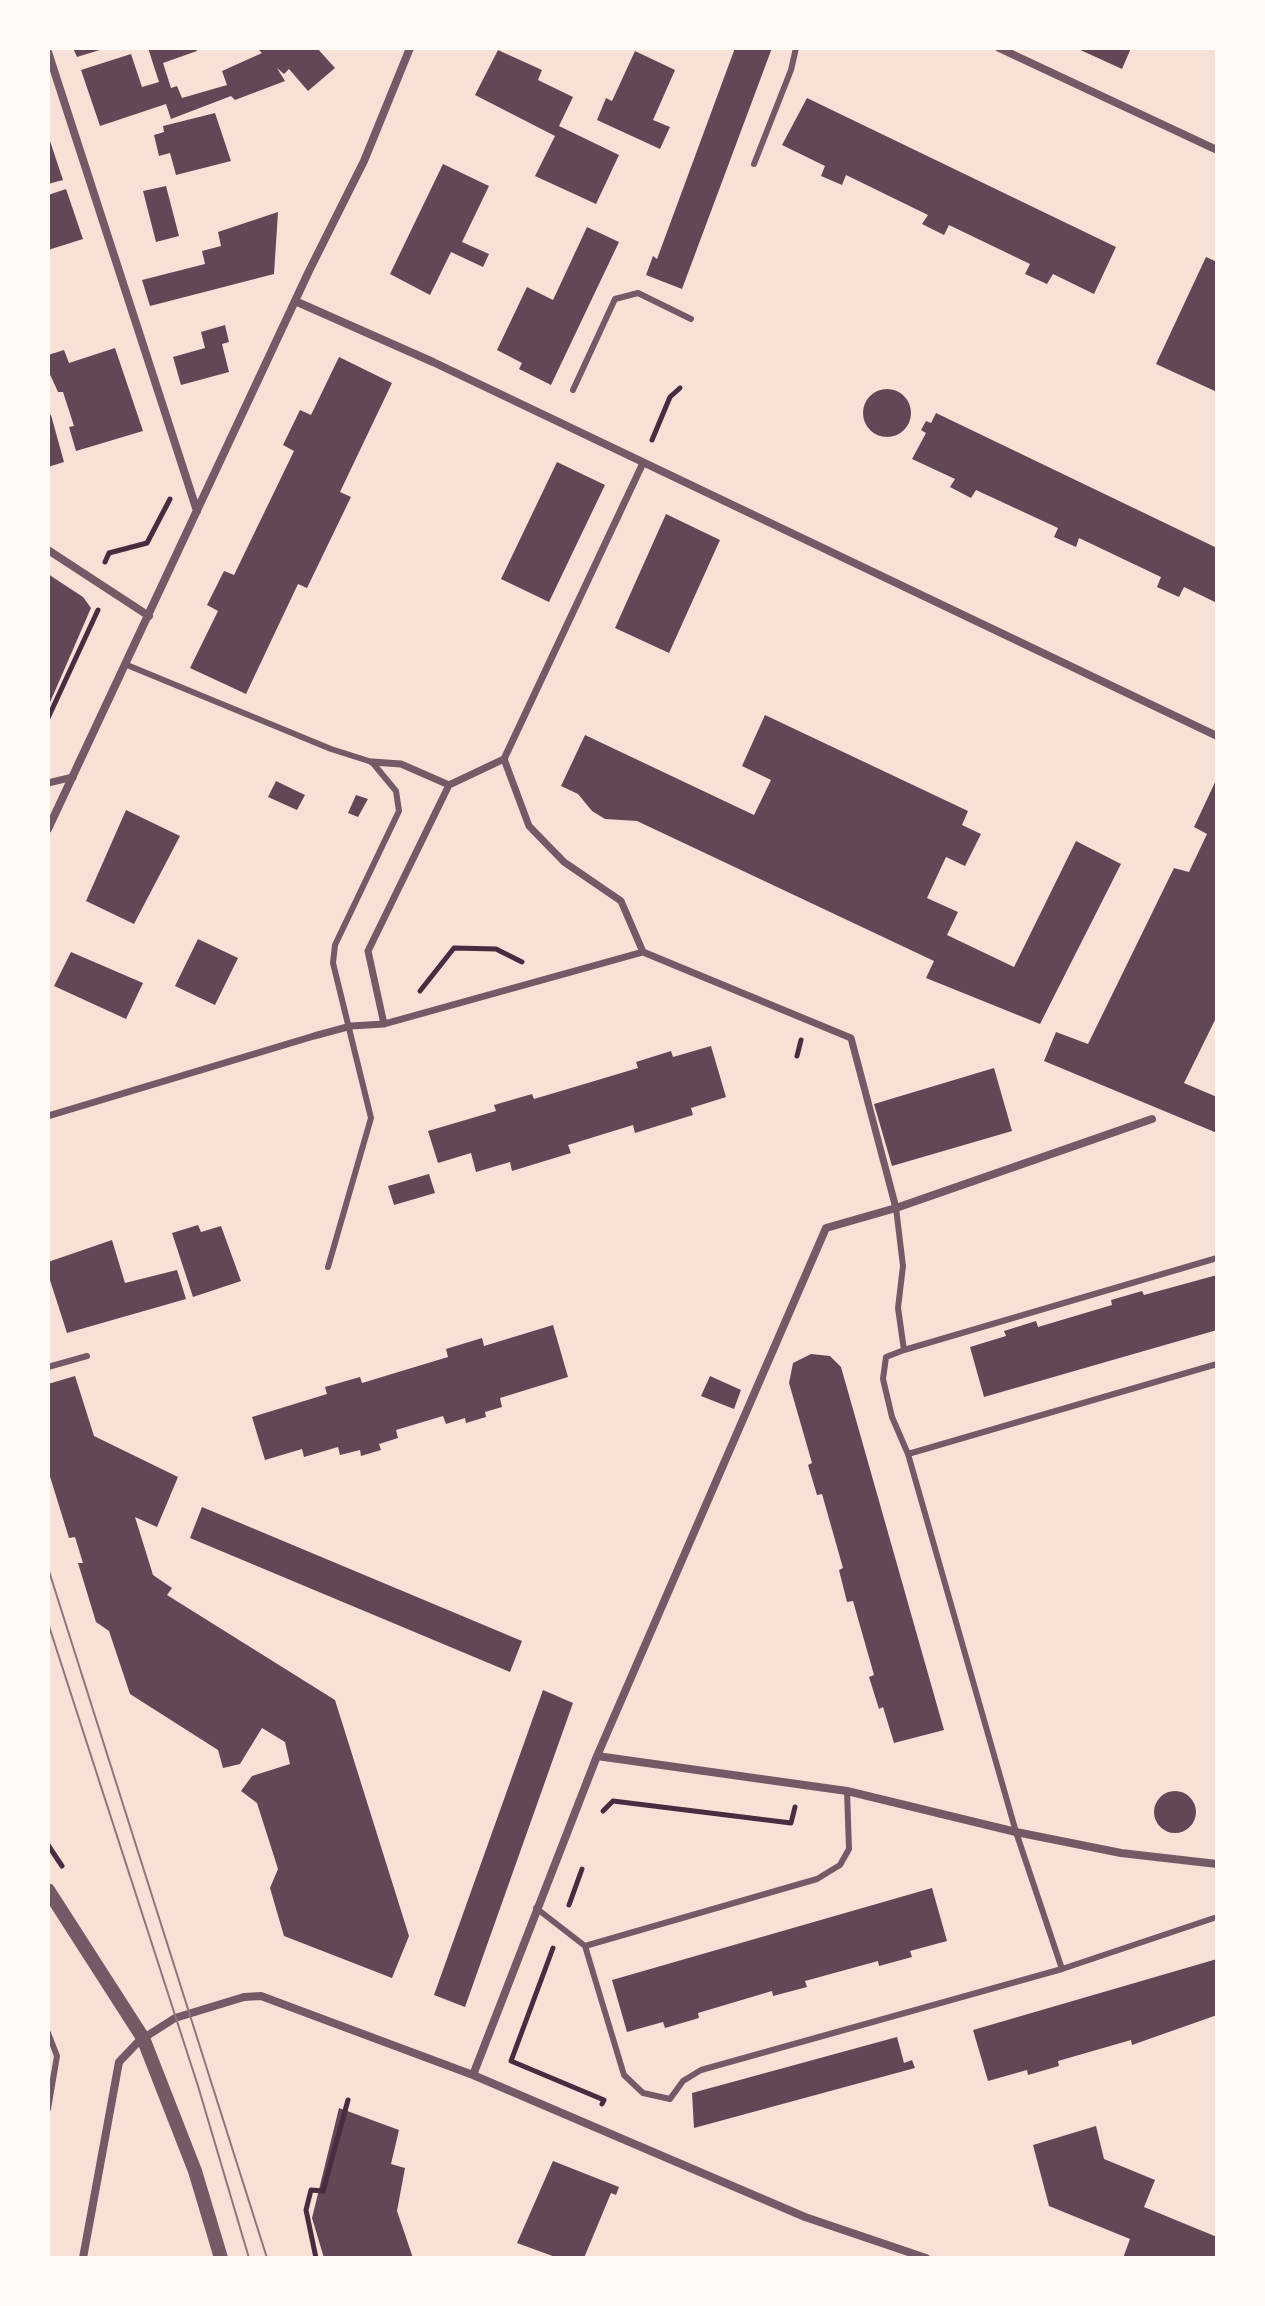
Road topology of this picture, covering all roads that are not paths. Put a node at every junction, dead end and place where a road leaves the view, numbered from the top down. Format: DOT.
graph roads {
  1 [pos="410,48"];
  2 [pos="796,48"];
  3 [pos="999,48"];
  4 [pos="48,52"];
  5 [pos="1217,150"];
  6 [pos="754,164"];
  7 [pos="295,301"];
  8 [pos="691,319"];
  9 [pos="573,390"];
  10 [pos="643,463"];
  11 [pos="197,511"];
  12 [pos="48,550"];
  13 [pos="149,616"];
  14 [pos="127,665"];
  15 [pos="1217,736"];
  16 [pos="504,759"];
  17 [pos="372,762"];
  18 [pos="73,777"];
  19 [pos="48,783"];
  20 [pos="449,785"];
  21 [pos="48,829"];
  22 [pos="643,952"];
  23 [pos="384,1024"];
  24 [pos="351,1026"];
  25 [pos="48,1116"];
  26 [pos="1152,1119"];
  27 [pos="896,1208"];
  28 [pos="1217,1258"];
  29 [pos="328,1267"];
  30 [pos="904,1350"];
  31 [pos="87,1356"];
  32 [pos="1217,1364"];
  33 [pos="48,1367"];
  34 [pos="908,1454"];
  35 [pos="597,1756"];
  36 [pos="847,1791"];
  37 [pos="1016,1832"];
  38 [pos="1217,1864"];
  39 [pos="48,1890"];
  40 [pos="536,1908"];
  41 [pos="1217,1917"];
  42 [pos="585,1946"];
  43 [pos="1062,1969"];
  44 [pos="48,2033"];
  45 [pos="143,2038"];
  46 [pos="473,2075"];
  47 [pos="48,2109"];
  48 [pos="83,2258"];
  49 [pos="221,2258"];
  50 [pos="926,2258"];
  1 -- 7 [label="street"];
  2 -- 6 [label="lane"];
  3 -- 5 [label="street"];
  4 -- 11 [label="street"];
  7 -- 10 [label="street"];
  7 -- 11 [label="street"];
  8 -- 9 [label="lane"];
  10 -- 15 [label="street"];
  10 -- 16 [label="street"];
  11 -- 13 [label="street"];
  12 -- 13 [label="street"];
  13 -- 14 [label="street"];
  14 -- 17 [label="lane"];
  14 -- 18 [label="street"];
  16 -- 20 [label="street"];
  16 -- 22 [label="street"];
  17 -- 20 [label="street"];
  17 -- 24 [label="lane"];
  18 -- 19 [label="street"];
  18 -- 21 [label="street"];
  20 -- 23 [label="street"];
  22 -- 23 [label="street"];
  22 -- 27 [label="street"];
  23 -- 24 [label="street"];
  24 -- 25 [label="street"];
  24 -- 29 [label="lane"];
  26 -- 27 [label="street"];
  27 -- 30 [label="lane"];
  27 -- 35 [label="street"];
  28 -- 30 [label="lane"];
  30 -- 34 [label="lane"];
  31 -- 33 [label="lane"];
  32 -- 34 [label="lane"];
  34 -- 37 [label="lane"];
  35 -- 36 [label="street"];
  35 -- 40 [label="street"];
  36 -- 37 [label="street"];
  36 -- 42 [label="lane"];
  37 -- 38 [label="street"];
  37 -- 43 [label="lane"];
  39 -- 45 [label="street"];
  40 -- 42 [label="lane"];
  40 -- 46 [label="street"];
  41 -- 43 [label="lane"];
  42 -- 43 [label="lane"];
  44 -- 47 [label="lane"];
  45 -- 46 [label="street"];
  45 -- 48 [label="street"];
  45 -- 49 [label="street"];
  46 -- 50 [label="street"];
}
